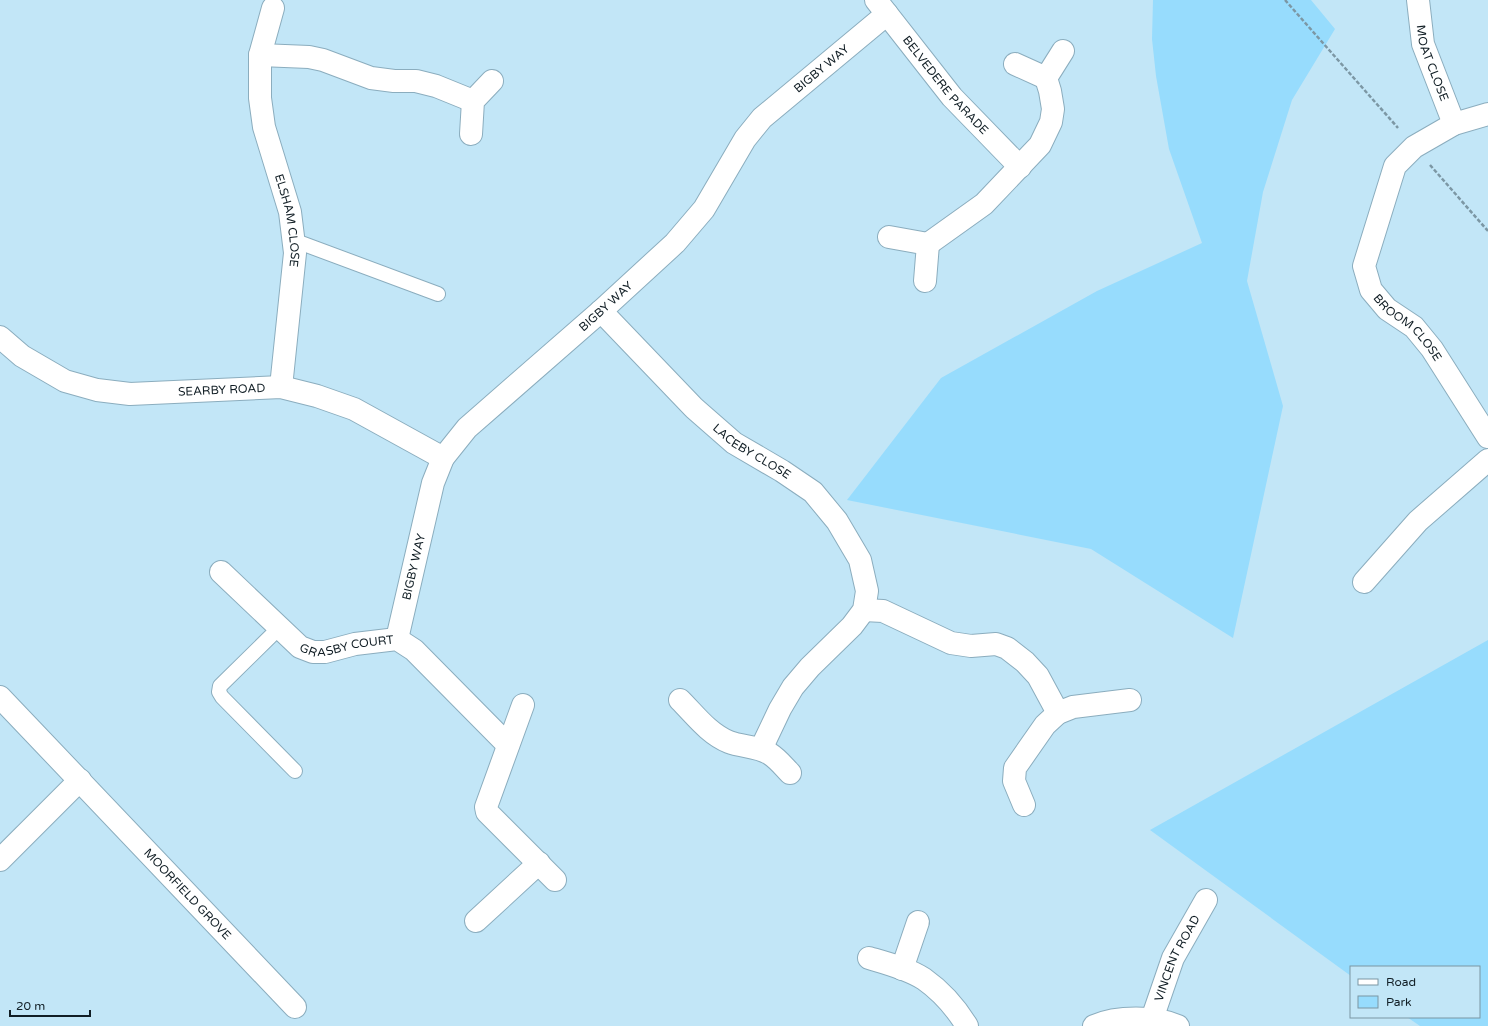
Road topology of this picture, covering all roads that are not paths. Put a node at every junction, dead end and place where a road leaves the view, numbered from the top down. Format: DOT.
graph roads {
  1 [pos="1418,0"];
  2 [pos="882,7"];
  3 [pos="273,8"];
  4 [pos="1063,51"];
  5 [pos="260,55"];
  6 [pos="1015,64"];
  7 [pos="1046,78"];
  8 [pos="492,81"];
  9 [pos="473,101"];
  10 [pos="1488,114"];
  11 [pos="1454,124"];
  12 [pos="471,134"];
  13 [pos="1020,167"];
  14 [pos="889,237"];
  15 [pos="293,240"];
  16 [pos="928,244"];
  17 [pos="925,281"];
  18 [pos="438,294"];
  19 [pos="601,311"];
  20 [pos="0,337"];
  21 [pos="281,387"];
  22 [pos="1488,437"];
  23 [pos="443,458"];
  24 [pos="1488,460"];
  25 [pos="221,572"];
  26 [pos="1364,582"];
  27 [pos="864,610"];
  28 [pos="280,627"];
  29 [pos="398,639"];
  30 [pos="0,697"];
  31 [pos="680,700"];
  32 [pos="1130,700"];
  33 [pos="523,705"];
  34 [pos="1058,713"];
  35 [pos="508,745"];
  36 [pos="761,749"];
  37 [pos="295,771"];
  38 [pos="790,773"];
  39 [pos="80,780"];
  40 [pos="1024,805"];
  41 [pos="0,860"];
  42 [pos="539,863"];
  43 [pos="555,880"];
  44 [pos="1206,900"];
  45 [pos="476,922"];
  46 [pos="918,922"];
  47 [pos="869,958"];
  48 [pos="902,969"];
  49 [pos="295,1007"];
  50 [pos="1152,1019"];
  51 [pos="968,1026"];
  52 [pos="1094,1026"];
  53 [pos="1178,1026"];
  1 -- 11 [label="street, MOAT CLOSE"];
  2 -- 13 [label="street, BELVEDERE PARADE"];
  2 -- 19 [label="street, BIGBY WAY"];
  3 -- 5 [label="street, ELSHAM CLOSE"];
  4 -- 7 [label="street"];
  5 -- 9 [label="street"];
  5 -- 15 [label="street, ELSHAM CLOSE"];
  6 -- 7 [label="street"];
  7 -- 13 [label="street"];
  8 -- 9 [label="street"];
  9 -- 12 [label="street"];
  10 -- 11 [label="street"];
  11 -- 22 [label="street, BROOM CLOSE"];
  13 -- 16 [label="street"];
  14 -- 16 [label="street"];
  15 -- 18 [label="lane"];
  15 -- 21 [label="street, ELSHAM CLOSE"];
  16 -- 17 [label="street"];
  19 -- 23 [label="street, BIGBY WAY"];
  19 -- 27 [label="street, LACEBY CLOSE"];
  20 -- 21 [label="street, SEARBY ROAD"];
  21 -- 23 [label="street, SEARBY ROAD"];
  23 -- 29 [label="street, BIGBY WAY"];
  24 -- 26 [label="street"];
  25 -- 28 [label="street, GRASBY COURT"];
  27 -- 34 [label="street"];
  27 -- 36 [label="street, LACEBY CLOSE"];
  28 -- 29 [label="street, GRASBY COURT"];
  28 -- 37 [label="lane"];
  29 -- 35 [label="street, GRASBY COURT"];
  30 -- 39 [label="street, MOORFIELD GROVE"];
  31 -- 36 [label="street"];
  32 -- 34 [label="street"];
  33 -- 35 [label="street"];
  34 -- 40 [label="street"];
  35 -- 42 [label="street"];
  36 -- 38 [label="street"];
  39 -- 41 [label="street"];
  39 -- 49 [label="street, MOORFIELD GROVE"];
  42 -- 43 [label="street"];
  42 -- 45 [label="street"];
  44 -- 50 [label="street, VINCENT ROAD"];
  46 -- 48 [label="street"];
  47 -- 48 [label="street"];
  48 -- 51 [label="street"];
  50 -- 52 [label="street"];
  50 -- 53 [label="street"];
}
